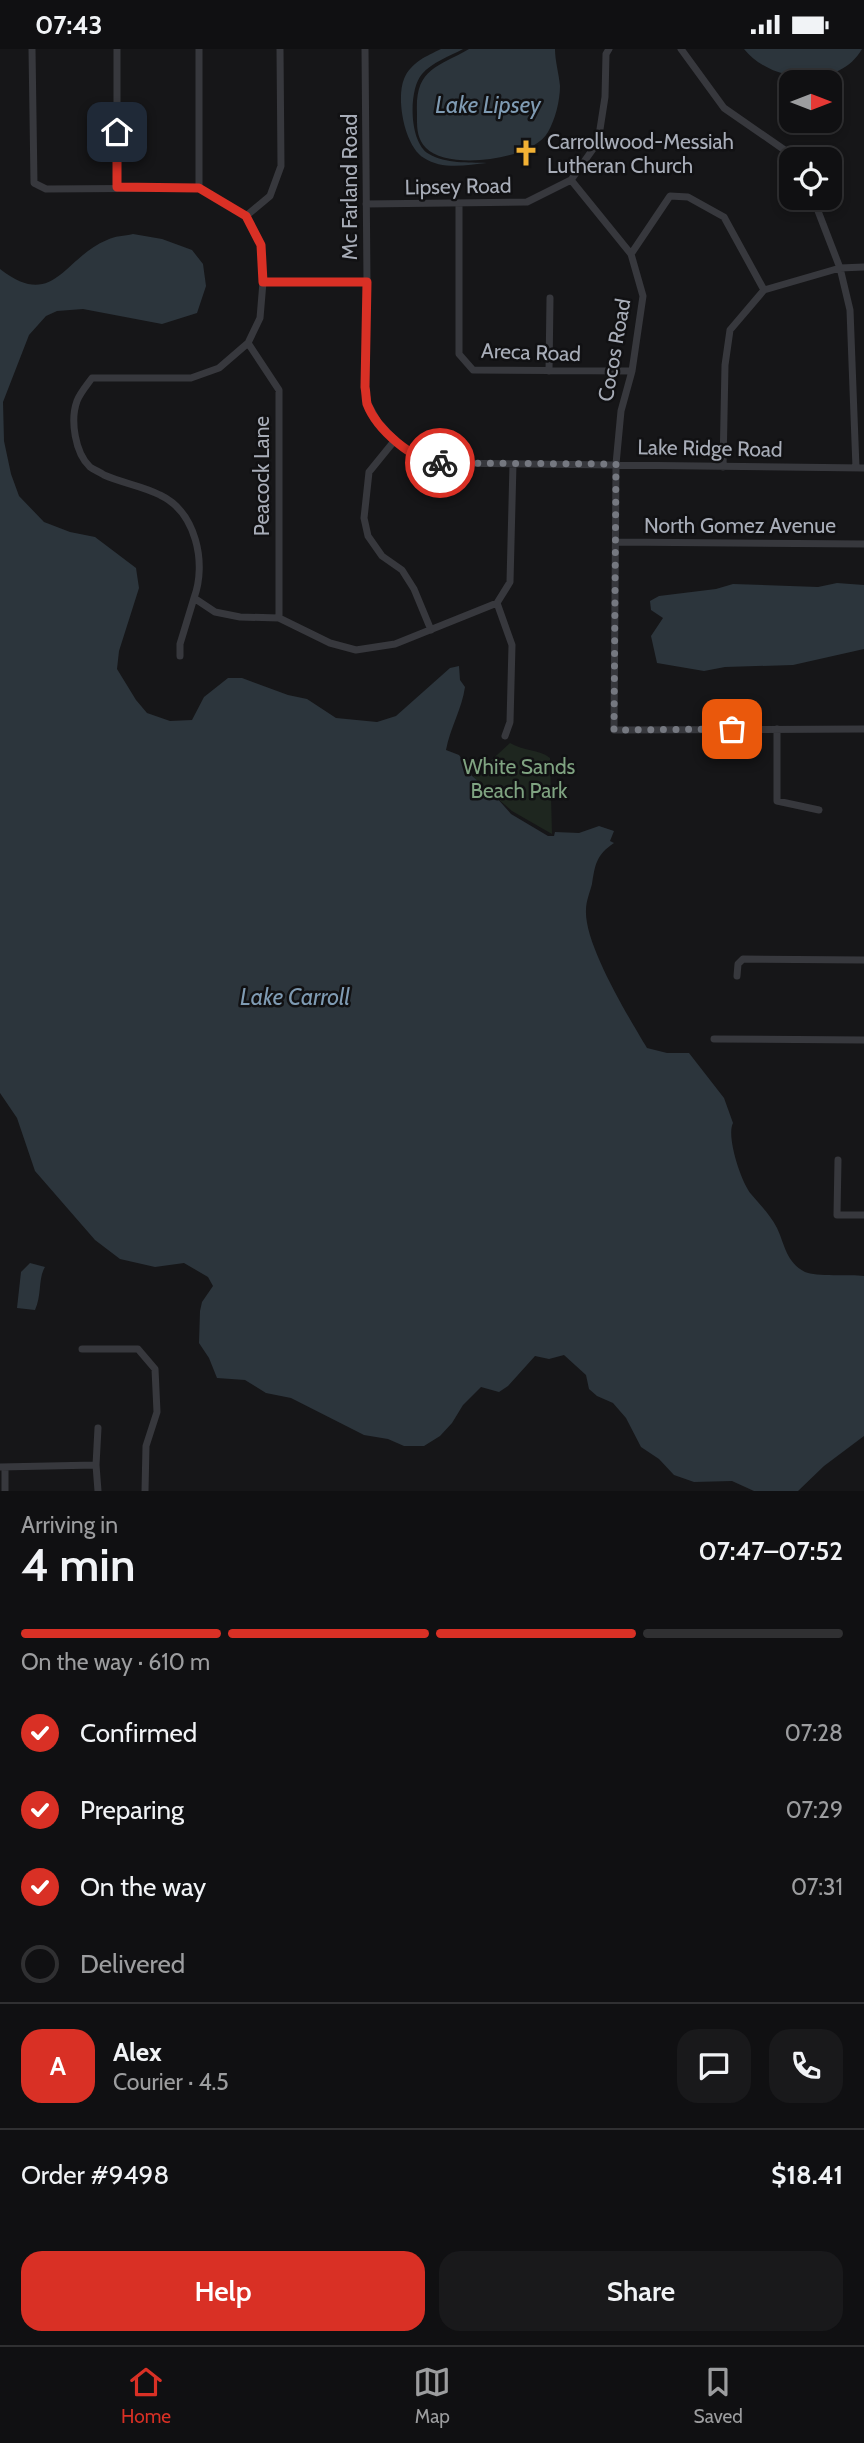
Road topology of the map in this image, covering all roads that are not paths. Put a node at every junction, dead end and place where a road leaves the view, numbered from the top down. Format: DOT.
graph roads {
  1 [pos="32,49"];
  2 [pos="117,49"];
  3 [pos="199,49"];
  4 [pos="280,49"];
  5 [pos="365,49"];
  6 [pos="609,49"];
  7 [pos="681,49"];
  8 [pos="780,147"];
  9 [pos="571,180"];
  10 [pos="117,187"];
  11 [pos="199,188"];
  12 [pos="366,204"];
  13 [pos="459,205"];
  14 [pos="818,210"];
  15 [pos="246,216"];
  16 [pos="631,254"];
  17 [pos="864,267"];
  18 [pos="840,268"];
  19 [pos="263,282"];
  20 [pos="367,282"];
  21 [pos="764,291"];
  22 [pos="550,298"];
  23 [pos="248,343"];
  24 [pos="549,371"];
  25 [pos="632,371"];
  26 [pos="395,440"];
  27 [pos="513,464"];
  28 [pos="616,464"];
  29 [pos="723,467"];
  30 [pos="860,468"];
  31 [pos="616,542"];
  32 [pos="864,544"];
  33 [pos="194,598"];
  34 [pos="497,603"];
  35 [pos="279,618"];
  36 [pos="431,630"];
  37 [pos="180,656"];
  38 [pos="776,729"];
  39 [pos="864,729"];
  40 [pos="505,736"];
  41 [pos="819,810"];
  42 [pos="864,960"];
  43 [pos="737,976"];
  44 [pos="714,1039"];
  45 [pos="864,1040"];
  46 [pos="838,1160"];
  47 [pos="864,1215"];
  48 [pos="82,1349"];
  49 [pos="99,1428"];
  50 [pos="96,1465"];
  51 [pos="2,1468"];
  52 [pos="5,1491"];
  53 [pos="98,1491"];
  54 [pos="145,1491"];
  1 -- 10 [label="street"];
  2 -- 10 [label="street"];
  3 -- 11 [label="street"];
  4 -- 15 [label="street"];
  5 -- 12 [label="street, Mc Farland Road"];
  6 -- 9 [label="street, Lipsey Road"];
  7 -- 8 [label="street"];
  9 -- 13 [label="street, Lipsey Road"];
  9 -- 16 [label="street, Cocos Road"];
  10 -- 11 [label="street"];
  11 -- 15 [label="street"];
  12 -- 13 [label="street, Lipsey Road"];
  12 -- 20 [label="street, Mc Farland Road"];
  13 -- 24 [label="street, Areca Road"];
  14 -- 18 [label="street"];
  15 -- 19 [label="street"];
  16 -- 21 [label="street"];
  16 -- 25 [label="street, Cocos Road"];
  17 -- 18 [label="street"];
  18 -- 21 [label="street"];
  18 -- 30 [label="street"];
  19 -- 20 [label="street"];
  19 -- 23 [label="street"];
  20 -- 26 [label="street, Mc Farland Road"];
  21 -- 29 [label="street"];
  22 -- 24 [label="street"];
  23 -- 33 [label="street"];
  23 -- 35 [label="street, Peacock Lane"];
  24 -- 25 [label="street, Areca Road"];
  25 -- 28 [label="street, Cocos Road"];
  26 -- 27 [label="street, Lake Ridge Road"];
  26 -- 36 [label="street"];
  27 -- 28 [label="street, Lake Ridge Road"];
  27 -- 34 [label="street"];
  28 -- 29 [label="street, Lake Ridge Road"];
  28 -- 31 [label="street, Cocos Road"];
  29 -- 30 [label="street, Lake Ridge Road"];
  31 -- 32 [label="street, North Gomez Avenue"];
  31 -- 38 [label="street, Cocos Road"];
  33 -- 35 [label="street"];
  33 -- 37 [label="street"];
  34 -- 36 [label="street"];
  34 -- 40 [label="street"];
  35 -- 36 [label="street"];
  38 -- 39 [label="street"];
  38 -- 41 [label="street"];
  42 -- 43 [label="street"];
  44 -- 45 [label="street"];
  46 -- 47 [label="street"];
  48 -- 54 [label="street"];
  49 -- 50 [label="street"];
  50 -- 51 [label="street"];
  50 -- 53 [label="street"];
  51 -- 52 [label="street"];
}
